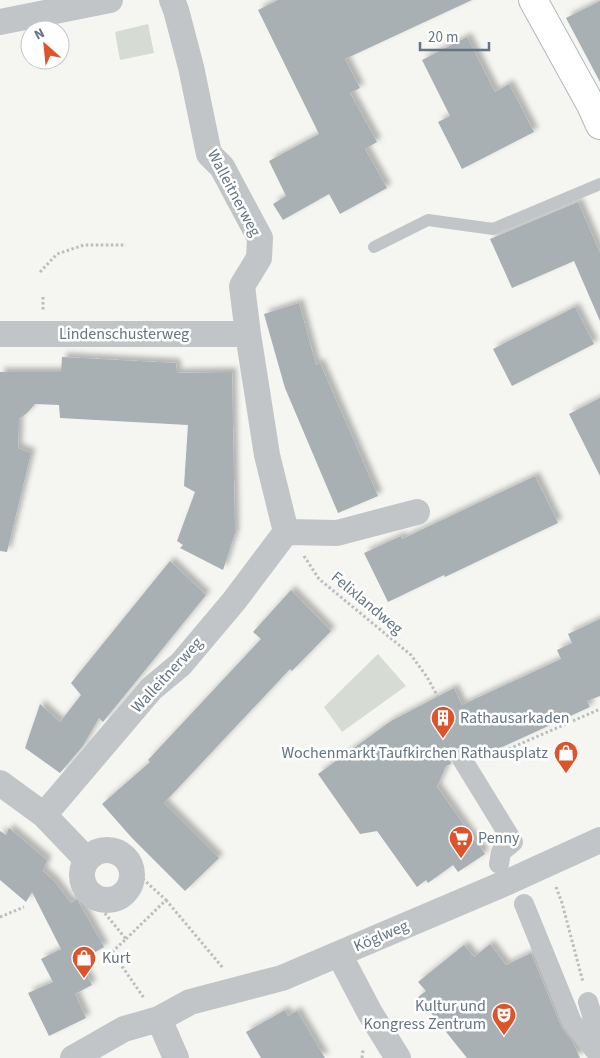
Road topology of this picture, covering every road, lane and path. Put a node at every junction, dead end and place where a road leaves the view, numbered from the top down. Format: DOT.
graph roads {
  1 [pos="110,0"];
  2 [pos="172,0"];
  3 [pos="533,0"];
  4 [pos="0,22"];
  5 [pos="600,125"];
  6 [pos="600,184"];
  7 [pos="126,245"];
  8 [pos="374,247"];
  9 [pos="40,272"];
  10 [pos="0,334"];
  11 [pos="248,334"];
  12 [pos="417,512"];
  13 [pos="286,532"];
  14 [pos="438,697"];
  15 [pos="600,709"];
  16 [pos="465,763"];
  17 [pos="0,783"];
  18 [pos="44,815"];
  19 [pos="600,840"];
  20 [pos="87,860"];
  21 [pos="499,864"];
  22 [pos="131,868"];
  23 [pos="556,889"];
  24 [pos="101,899"];
  25 [pos="166,900"];
  26 [pos="524,904"];
  27 [pos="24,907"];
  28 [pos="0,917"];
  29 [pos="126,938"];
  30 [pos="339,954"];
  31 [pos="233,991"];
  32 [pos="594,1009"];
  33 [pos="153,1011"];
  34 [pos="572,1022"];
  35 [pos="599,1055"];
  36 [pos="74,1058"];
  37 [pos="106,1058"];
  38 [pos="176,1058"];
  39 [pos="398,1058"];
  1 -- 4 [label="street"];
  2 -- 11 [label="street, Walleitnerweg"];
  3 -- 5 [label="main road"];
  6 -- 8 [label="lane"];
  7 -- 9 [label="path"];
  10 -- 11 [label="street, Lindenschusterweg"];
  11 -- 13 [label="street, Walleitnerweg"];
  12 -- 13 [label="street"];
  13 -- 14 [label="path, Felixlandweg"];
  13 -- 18 [label="street, Walleitnerweg"];
  15 -- 16 [label="path"];
  16 -- 21 [label="street"];
  17 -- 18 [label="street"];
  18 -- 20 [label="street"];
  19 -- 30 [label="street, Köglweg"];
  20 -- 22 [label="street"];
  20 -- 24 [label="street"];
  22 -- 24 [label="street"];
  22 -- 25 [label="path"];
  23 -- 32 [label="path"];
  24 -- 29 [label="path"];
  25 -- 29 [label="path"];
  25 -- 31 [label="path"];
  26 -- 34 [label="street"];
  27 -- 28 [label="path"];
  29 -- 33 [label="path"];
  30 -- 31 [label="street, Köglweg"];
  30 -- 39 [label="street"];
  31 -- 33 [label="street, Köglweg"];
  32 -- 34 [label="street"];
  32 -- 35 [label="street"];
  33 -- 36 [label="street, Köglweg"];
  33 -- 37 [label="street, Köglweg"];
  33 -- 38 [label="street"];
  34 -- 35 [label="street"];
}
